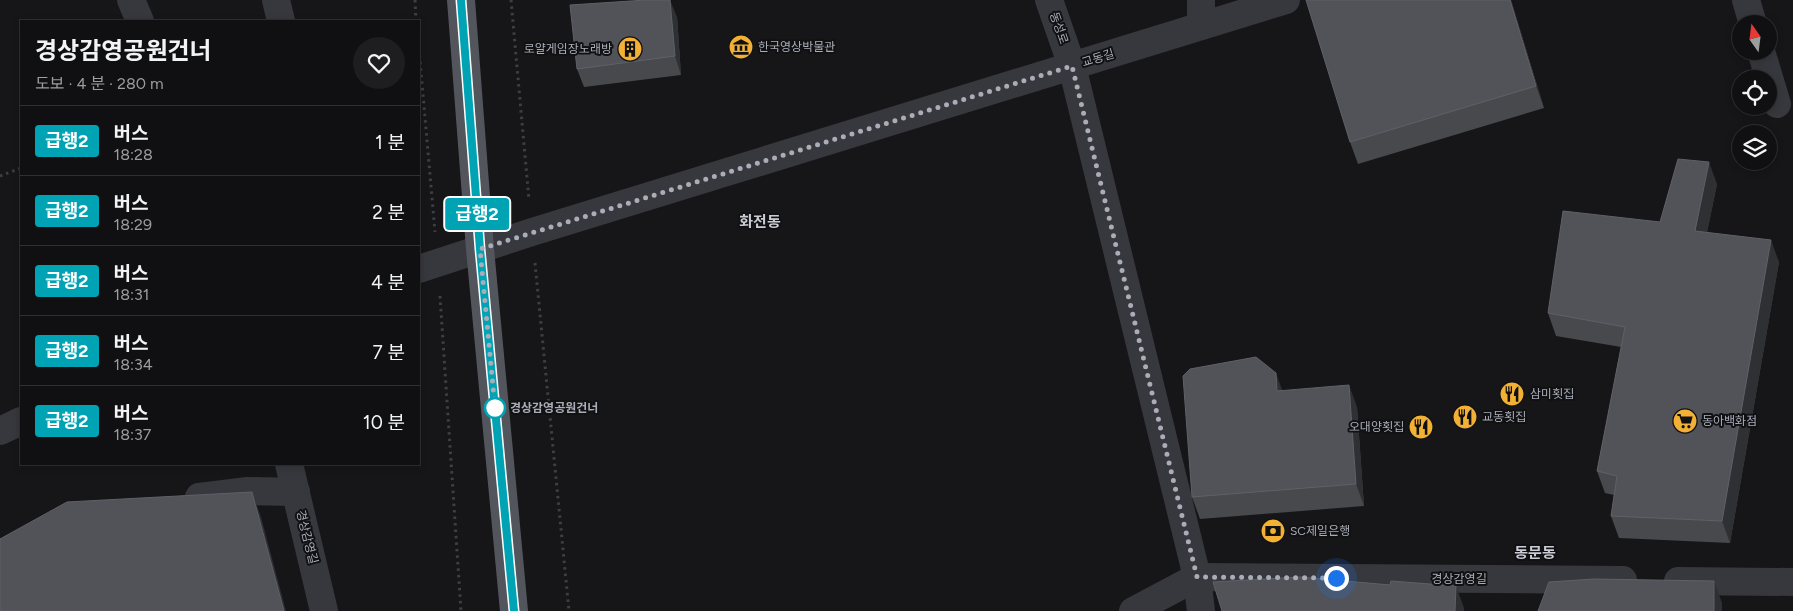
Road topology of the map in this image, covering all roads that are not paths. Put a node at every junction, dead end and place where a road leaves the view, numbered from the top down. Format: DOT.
graph roads {
  1 [pos="131,0"];
  2 [pos="276,0"];
  3 [pos="461,0"];
  4 [pos="1049,0"];
  5 [pos="1286,0"];
  6 [pos="1746,0"];
  7 [pos="1201,13"];
  8 [pos="1750,15"];
  9 [pos="140,20"];
  10 [pos="281,20"];
  11 [pos="1072,66"];
  12 [pos="480,249"];
  13 [pos="428,267"];
  14 [pos="20,421"];
  15 [pos="0,431"];
  16 [pos="289,465"];
  17 [pos="296,492"];
  18 [pos="171,500"];
  19 [pos="1197,577"];
  20 [pos="1793,582"];
  21 [pos="324,611"];
  22 [pos="514,611"];
  23 [pos="1133,611"];
  24 [pos="1201,611"];
  1 -- 9 [label="street"];
  2 -- 10 [label="street"];
  3 -- 12 [label="main road"];
  4 -- 11 [label="street, 동성로"];
  5 -- 7 [label="street, 교동길"];
  6 -- 8 [label="street"];
  7 -- 11 [label="street, 교동길"];
  11 -- 12 [label="street, 교동길"];
  11 -- 19 [label="street, 동성로"];
  12 -- 13 [label="street, 교동길"];
  12 -- 22 [label="main road"];
  14 -- 15 [label="street"];
  16 -- 17 [label="street, 경상감영길"];
  17 -- 18 [label="street"];
  17 -- 21 [label="street, 경상감영길"];
  19 -- 20 [label="street, 경상감영길"];
  19 -- 23 [label="street, 경상감영길"];
  19 -- 24 [label="street, 동성로"];
}
